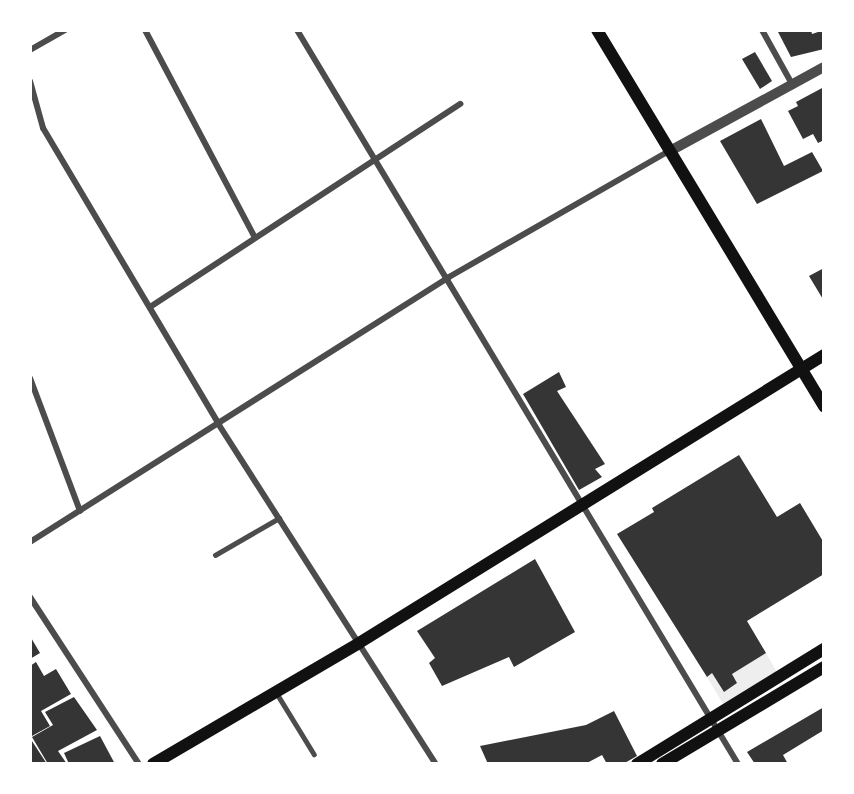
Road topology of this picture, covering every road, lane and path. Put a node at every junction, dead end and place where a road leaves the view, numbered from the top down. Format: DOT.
graph roads {
  1 [pos="65,30"];
  2 [pos="146,30"];
  3 [pos="297,30"];
  4 [pos="597,30"];
  5 [pos="762,30"];
  6 [pos="30,50"];
  7 [pos="824,67"];
  8 [pos="30,81"];
  9 [pos="792,84"];
  10 [pos="460,104"];
  11 [pos="670,151"];
  12 [pos="373,160"];
  13 [pos="254,236"];
  14 [pos="449,277"];
  15 [pos="150,307"];
  16 [pos="824,355"];
  17 [pos="803,368"];
  18 [pos="30,378"];
  19 [pos="824,407"];
  20 [pos="219,425"];
  21 [pos="585,506"];
  22 [pos="80,511"];
  23 [pos="279,518"];
  24 [pos="30,542"];
  25 [pos="215,555"];
  26 [pos="30,597"];
  27 [pos="359,643"];
  28 [pos="824,649"];
  29 [pos="824,667"];
  30 [pos="276,692"];
  31 [pos="709,719"];
  32 [pos="716,731"];
  33 [pos="315,754"];
  34 [pos="139,764"];
  35 [pos="153,764"];
  36 [pos="436,764"];
  37 [pos="637,764"];
  38 [pos="662,764"];
  39 [pos="738,764"];
  1 -- 6 [label="street"];
  2 -- 13 [label="street"];
  3 -- 12 [label="street"];
  4 -- 11 [label="main road"];
  5 -- 9 [label="street"];
  7 -- 9 [label="street"];
  8 -- 15 [label="street"];
  9 -- 11 [label="street"];
  10 -- 12 [label="street"];
  11 -- 14 [label="street"];
  11 -- 17 [label="main road"];
  12 -- 13 [label="street"];
  12 -- 14 [label="street"];
  13 -- 15 [label="street"];
  14 -- 20 [label="street"];
  14 -- 21 [label="street"];
  15 -- 20 [label="street"];
  16 -- 17 [label="main road"];
  17 -- 19 [label="main road"];
  17 -- 21 [label="main road"];
  18 -- 22 [label="street"];
  20 -- 22 [label="street"];
  20 -- 23 [label="street"];
  21 -- 27 [label="main road"];
  21 -- 31 [label="street"];
  22 -- 24 [label="street"];
  23 -- 25 [label="lane"];
  23 -- 27 [label="street"];
  26 -- 34 [label="street"];
  27 -- 30 [label="main road"];
  27 -- 36 [label="street"];
  28 -- 31 [label="main road"];
  29 -- 32 [label="main road"];
  30 -- 33 [label="lane"];
  30 -- 35 [label="main road"];
  31 -- 32 [label="street"];
  31 -- 37 [label="main road"];
  32 -- 38 [label="main road"];
  32 -- 39 [label="street"];
}
